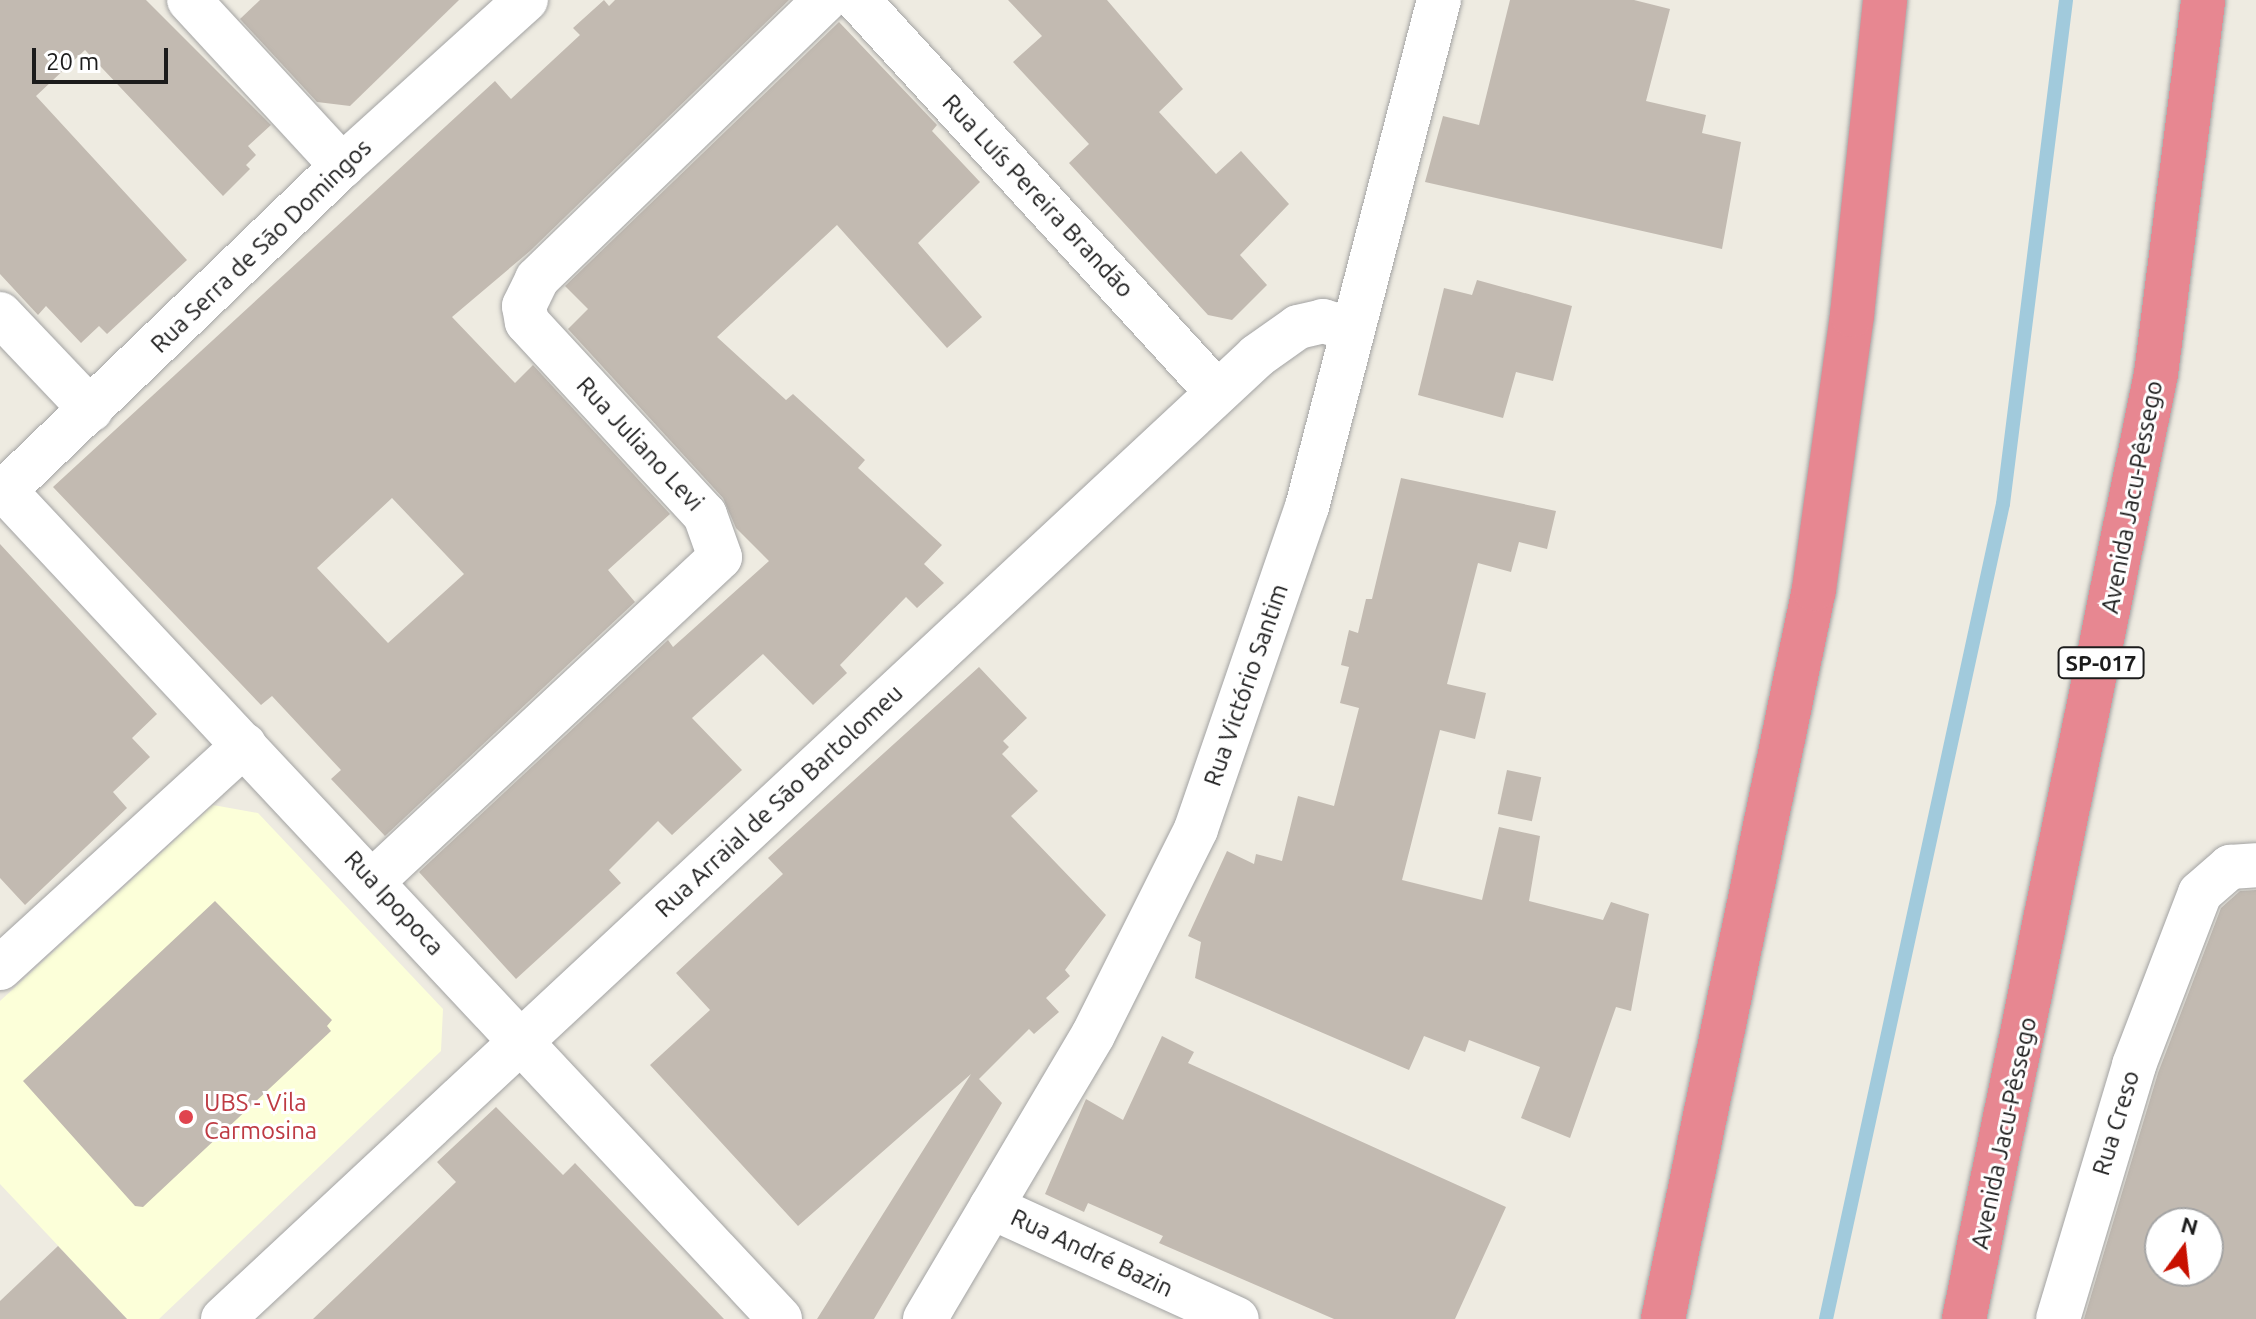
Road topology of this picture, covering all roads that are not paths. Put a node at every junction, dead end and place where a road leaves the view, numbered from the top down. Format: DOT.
graph roads {
  1 [pos="189,0"];
  2 [pos="526,0"];
  3 [pos="825,0"];
  4 [pos="858,0"];
  5 [pos="1439,0"];
  6 [pos="1885,0"];
  7 [pos="2203,0"];
  8 [pos="342,166"];
  9 [pos="0,314"];
  10 [pos="1353,330"];
  11 [pos="1217,392"];
  12 [pos="91,410"];
  13 [pos="2,493"];
  14 [pos="244,745"];
  15 [pos="2256,865"];
  16 [pos="374,880"];
  17 [pos="0,968"];
  18 [pos="521,1042"];
  19 [pos="991,1207"];
  20 [pos="769,1315"];
  21 [pos="223,1319"];
  22 [pos="925,1319"];
  23 [pos="1237,1319"];
  24 [pos="1663,1319"];
  25 [pos="1964,1319"];
  26 [pos="2058,1319"];
  1 -- 8 [label="street"];
  2 -- 8 [label="street, Rua Serra de São Domingos"];
  3 -- 16 [label="street, Rua Juliano Levi"];
  4 -- 11 [label="street, Rua Luís Pereira Brandão"];
  5 -- 10 [label="street, Rua Victório Santim"];
  6 -- 24 [label="highway"];
  7 -- 25 [label="highway, Avenida Jacu-Pêssego / SP-017"];
  8 -- 12 [label="street, Rua Serra de São Domingos"];
  9 -- 12 [label="street"];
  10 -- 11 [label="street, Rua Arraial de São Bartolomeu"];
  10 -- 19 [label="street, Rua Victório Santim"];
  11 -- 18 [label="street, Rua Arraial de São Bartolomeu"];
  12 -- 13 [label="street, Rua Serra de São Domingos"];
  13 -- 14 [label="street, Rua Ipopoca"];
  14 -- 16 [label="street, Rua Ipopoca"];
  14 -- 17 [label="street"];
  15 -- 26 [label="street, Rua Creso"];
  16 -- 18 [label="street, Rua Ipopoca"];
  18 -- 20 [label="street, Rua Ipopoca"];
  18 -- 21 [label="street, Rua Arraial de São Bartolomeu"];
  19 -- 22 [label="street, Rua Victório Santim"];
  19 -- 23 [label="street, Rua André Bazin"];
}
